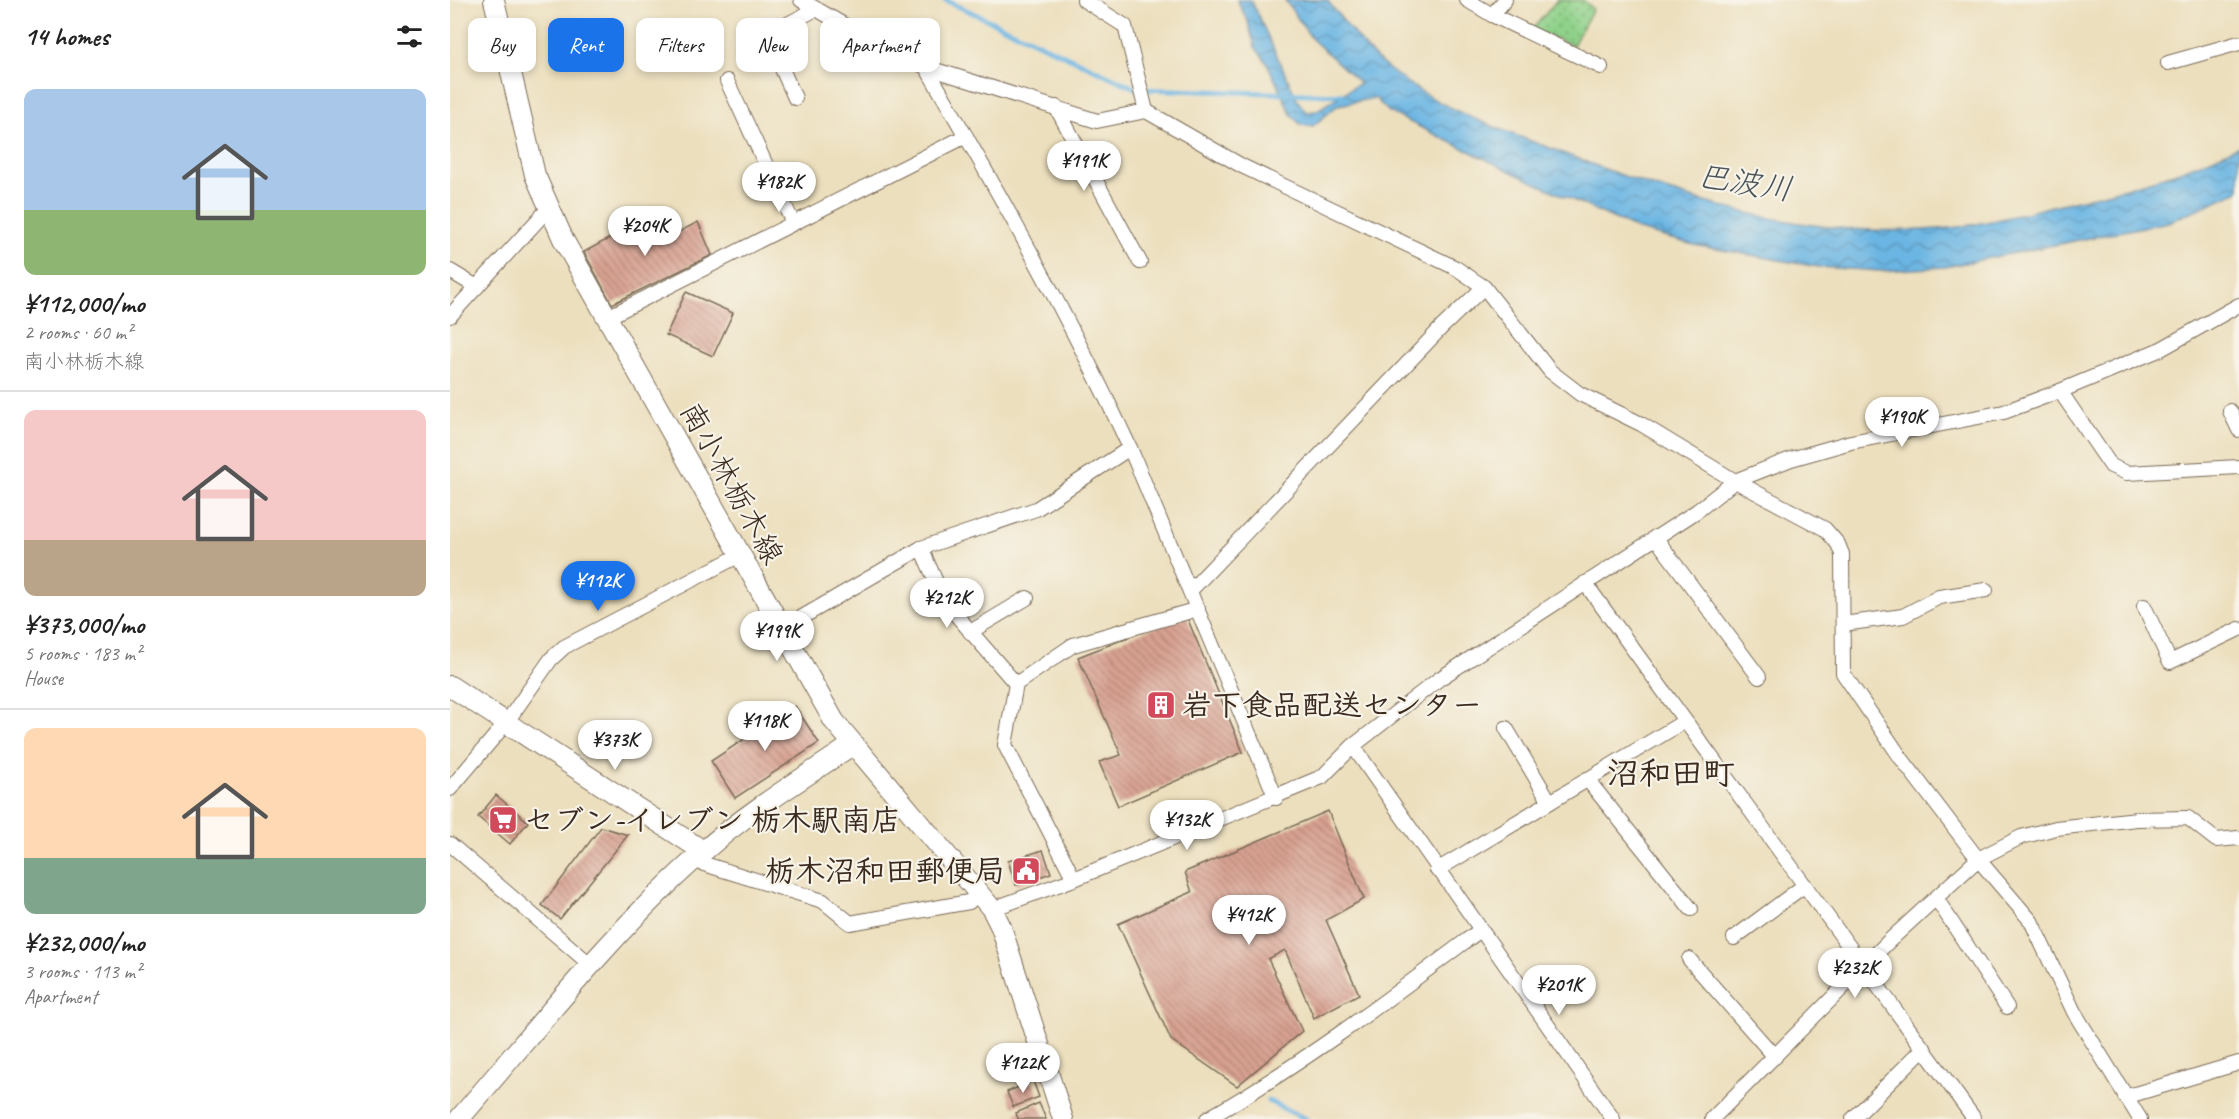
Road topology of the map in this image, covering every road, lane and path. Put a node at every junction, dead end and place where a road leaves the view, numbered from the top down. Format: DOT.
graph roads {
  1 [pos="494,0"];
  2 [pos="801,0"];
  3 [pos="1084,0"];
  4 [pos="1467,0"];
  5 [pos="1505,0"];
  6 [pos="816,9"];
  7 [pos="1492,15"];
  8 [pos="832,18"];
  9 [pos="2239,43"];
  10 [pos="2168,63"];
  11 [pos="1601,67"];
  12 [pos="940,71"];
  13 [pos="929,72"];
  14 [pos="727,81"];
  15 [pos="795,98"];
  16 [pos="1056,107"];
  17 [pos="1146,111"];
  18 [pos="966,136"];
  19 [pos="548,209"];
  20 [pos="793,223"];
  21 [pos="1140,262"];
  22 [pos="450,271"];
  23 [pos="477,287"];
  24 [pos="1484,287"];
  25 [pos="2239,305"];
  26 [pos="450,316"];
  27 [pos="606,318"];
  28 [pos="2060,391"];
  29 [pos="2230,411"];
  30 [pos="2239,430"];
  31 [pos="1130,448"];
  32 [pos="2239,467"];
  33 [pos="1735,482"];
  34 [pos="1655,537"];
  35 [pos="921,548"];
  36 [pos="738,556"];
  37 [pos="1585,583"];
  38 [pos="1986,590"];
  39 [pos="1190,591"];
  40 [pos="1027,598"];
  41 [pos="2144,606"];
  42 [pos="1198,609"];
  43 [pos="1843,624"];
  44 [pos="2239,629"];
  45 [pos="780,630"];
  46 [pos="970,632"];
  47 [pos="1759,677"];
  48 [pos="1016,684"];
  49 [pos="450,686"];
  50 [pos="1685,721"];
  51 [pos="506,723"];
  52 [pos="1506,728"];
  53 [pos="852,745"];
  54 [pos="1353,746"];
  55 [pos="1587,779"];
  56 [pos="450,789"];
  57 [pos="1276,798"];
  58 [pos="1550,802"];
  59 [pos="2239,838"];
  60 [pos="450,844"];
  61 [pos="703,851"];
  62 [pos="1978,859"];
  63 [pos="1437,870"];
  64 [pos="1074,879"];
  65 [pos="1806,885"];
  66 [pos="978,893"];
  67 [pos="1936,898"];
  68 [pos="992,909"];
  69 [pos="1691,909"];
  70 [pos="1479,931"];
  71 [pos="1734,939"];
  72 [pos="1689,960"];
  73 [pos="592,966"];
  74 [pos="1865,966"];
  75 [pos="2007,1007"];
  76 [pos="1924,1048"];
  77 [pos="1775,1057"];
  78 [pos="2239,1063"];
  79 [pos="2125,1097"];
  80 [pos="1973,1117"];
  81 [pos="459,1119"];
  82 [pos="1063,1119"];
  83 [pos="1207,1119"];
  84 [pos="1613,1119"];
  85 [pos="1712,1119"];
  86 [pos="1853,1119"];
  87 [pos="2140,1119"];
  1 -- 19 [label="main road, 南小林栃木線"];
  2 -- 6 [label="street"];
  3 -- 17 [label="street"];
  4 -- 7 [label="street"];
  5 -- 7 [label="street"];
  6 -- 8 [label="street"];
  6 -- 15 [label="street"];
  7 -- 11 [label="street"];
  9 -- 10 [label="street"];
  12 -- 16 [label="street"];
  13 -- 18 [label="street"];
  14 -- 20 [label="street"];
  16 -- 17 [label="street"];
  16 -- 21 [label="street"];
  17 -- 24 [label="street"];
  18 -- 20 [label="street"];
  18 -- 31 [label="street"];
  19 -- 23 [label="street"];
  19 -- 27 [label="main road, 南小林栃木線"];
  20 -- 27 [label="street"];
  22 -- 23 [label="street"];
  23 -- 26 [label="street"];
  24 -- 33 [label="street"];
  24 -- 39 [label="street"];
  25 -- 28 [label="street"];
  27 -- 36 [label="main road, 南小林栃木線"];
  28 -- 32 [label="street"];
  28 -- 33 [label="street"];
  29 -- 30 [label="street"];
  31 -- 35 [label="street"];
  31 -- 39 [label="street"];
  33 -- 34 [label="street"];
  33 -- 43 [label="street"];
  34 -- 37 [label="street"];
  34 -- 47 [label="street"];
  35 -- 45 [label="street"];
  35 -- 46 [label="street"];
  36 -- 45 [label="main road, 南小林栃木線"];
  36 -- 51 [label="street"];
  37 -- 50 [label="street"];
  37 -- 54 [label="street"];
  38 -- 43 [label="street"];
  39 -- 42 [label="street"];
  40 -- 46 [label="street"];
  41 -- 44 [label="street"];
  42 -- 48 [label="street"];
  42 -- 57 [label="street"];
  43 -- 62 [label="street"];
  45 -- 53 [label="main road, 南小林栃木線"];
  46 -- 48 [label="street"];
  48 -- 64 [label="street"];
  49 -- 51 [label="main road"];
  50 -- 55 [label="street"];
  50 -- 65 [label="street"];
  51 -- 56 [label="street"];
  51 -- 61 [label="main road"];
  52 -- 58 [label="street"];
  53 -- 61 [label="main road"];
  53 -- 66 [label="main road, 南小林栃木線"];
  54 -- 57 [label="street"];
  54 -- 63 [label="street"];
  55 -- 58 [label="street"];
  55 -- 69 [label="street"];
  57 -- 64 [label="street"];
  58 -- 63 [label="street"];
  59 -- 62 [label="street"];
  60 -- 73 [label="street"];
  61 -- 66 [label="street"];
  61 -- 73 [label="main road"];
  62 -- 67 [label="street"];
  62 -- 79 [label="street"];
  63 -- 70 [label="street"];
  64 -- 68 [label="street"];
  65 -- 71 [label="street"];
  65 -- 74 [label="street"];
  66 -- 68 [label="main road, 南小林栃木線"];
  67 -- 74 [label="street"];
  67 -- 75 [label="street"];
  68 -- 82 [label="main road, 南小林栃木線"];
  70 -- 83 [label="street"];
  70 -- 84 [label="street"];
  72 -- 77 [label="street"];
  73 -- 81 [label="main road"];
  74 -- 76 [label="street"];
  74 -- 77 [label="street"];
  76 -- 80 [label="street"];
  76 -- 86 [label="street"];
  77 -- 85 [label="street"];
  78 -- 79 [label="street"];
  79 -- 87 [label="street"];
}
